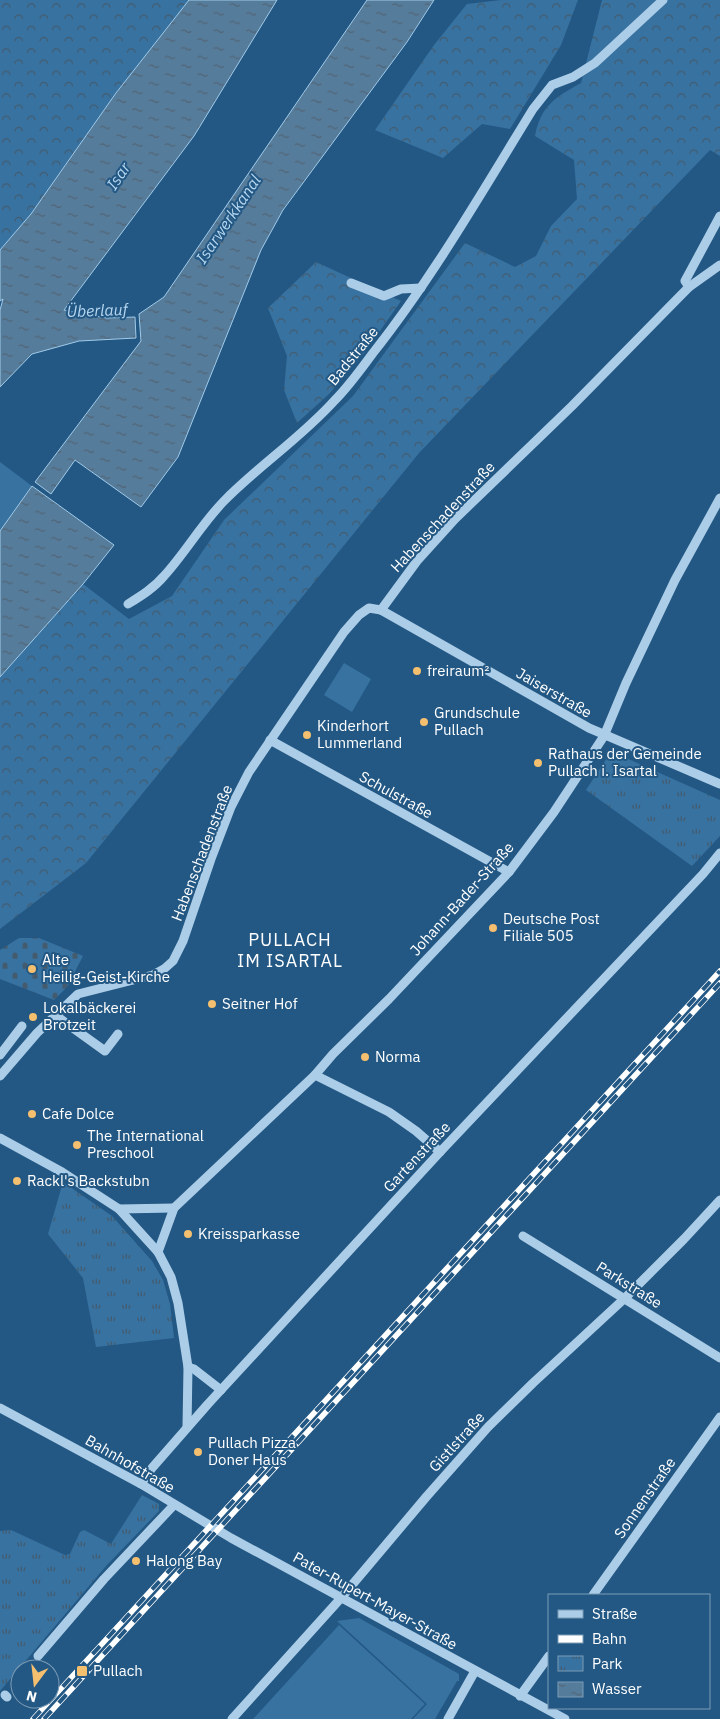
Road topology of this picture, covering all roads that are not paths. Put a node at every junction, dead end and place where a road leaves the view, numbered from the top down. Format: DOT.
graph roads {
  1 [pos="662,0"];
  2 [pos="720,217"];
  3 [pos="720,265"];
  4 [pos="351,283"];
  5 [pos="689,287"];
  6 [pos="421,288"];
  7 [pos="720,498"];
  8 [pos="128,604"];
  9 [pos="381,610"];
  10 [pos="604,736"];
  11 [pos="270,740"];
  12 [pos="720,784"];
  13 [pos="720,853"];
  14 [pos="509,872"];
  15 [pos="55,1015"];
  16 [pos="22,1026"];
  17 [pos="118,1034"];
  18 [pos="0,1055"];
  19 [pos="315,1075"];
  20 [pos="0,1076"];
  21 [pos="0,1138"];
  22 [pos="440,1152"];
  23 [pos="720,1200"];
  24 [pos="174,1208"];
  25 [pos="118,1209"];
  26 [pos="522,1236"];
  27 [pos="158,1252"];
  28 [pos="625,1298"];
  29 [pos="720,1358"];
  30 [pos="188,1367"];
  31 [pos="221,1390"];
  32 [pos="0,1408"];
  33 [pos="720,1417"];
  34 [pos="188,1427"];
  35 [pos="141,1484"];
  36 [pos="174,1504"];
  37 [pos="593,1594"];
  38 [pos="341,1598"];
  39 [pos="38,1656"];
  40 [pos="548,1657"];
  41 [pos="475,1672"];
  42 [pos="520,1696"];
  43 [pos="232,1719"];
  44 [pos="448,1719"];
  45 [pos="565,1719"];
  1 -- 6 [label="street, Badstraße"];
  2 -- 5 [label="street"];
  3 -- 5 [label="street, Habenschadenstraße"];
  4 -- 6 [label="street"];
  5 -- 9 [label="street, Habenschadenstraße"];
  6 -- 8 [label="street, Badstraße"];
  7 -- 10 [label="street, Johann-Bader-Straße"];
  9 -- 10 [label="street, Jaiserstraße"];
  9 -- 11 [label="street, Habenschadenstraße"];
  10 -- 12 [label="street, Jaiserstraße"];
  10 -- 14 [label="street, Johann-Bader-Straße"];
  11 -- 14 [label="street, Schulstraße"];
  11 -- 15 [label="street, Habenschadenstraße"];
  13 -- 22 [label="street, Gartenstraße"];
  14 -- 19 [label="street, Johann-Bader-Straße"];
  15 -- 17 [label="street"];
  15 -- 20 [label="street"];
  16 -- 18 [label="street"];
  19 -- 22 [label="street"];
  19 -- 24 [label="street, Johann-Bader-Straße"];
  21 -- 25 [label="street"];
  22 -- 31 [label="street, Gartenstraße"];
  23 -- 28 [label="street, Gistlstraße"];
  24 -- 25 [label="street"];
  24 -- 27 [label="street, Johann-Bader-Straße"];
  25 -- 27 [label="street"];
  26 -- 28 [label="street, Parkstraße"];
  27 -- 30 [label="street"];
  28 -- 29 [label="street, Parkstraße"];
  28 -- 38 [label="street, Gistlstraße"];
  30 -- 31 [label="street"];
  30 -- 34 [label="street"];
  31 -- 34 [label="street, Gartenstraße"];
  32 -- 35 [label="street, Bahnhofstraße"];
  33 -- 37 [label="street, Sonnenstraße"];
  34 -- 35 [label="street, Gartenstraße"];
  35 -- 36 [label="street, Bahnhofstraße"];
  36 -- 38 [label="street, Pater-Rupert-Mayer-Straße"];
  36 -- 39 [label="street, Bahnhofstraße"];
  38 -- 41 [label="street, Pater-Rupert-Mayer-Straße"];
  38 -- 43 [label="street, Gistlstraße"];
  40 -- 42 [label="street"];
  41 -- 42 [label="street, Pater-Rupert-Mayer-Straße"];
  41 -- 44 [label="street"];
  42 -- 45 [label="street, Pater-Rupert-Mayer-Straße"];
}
